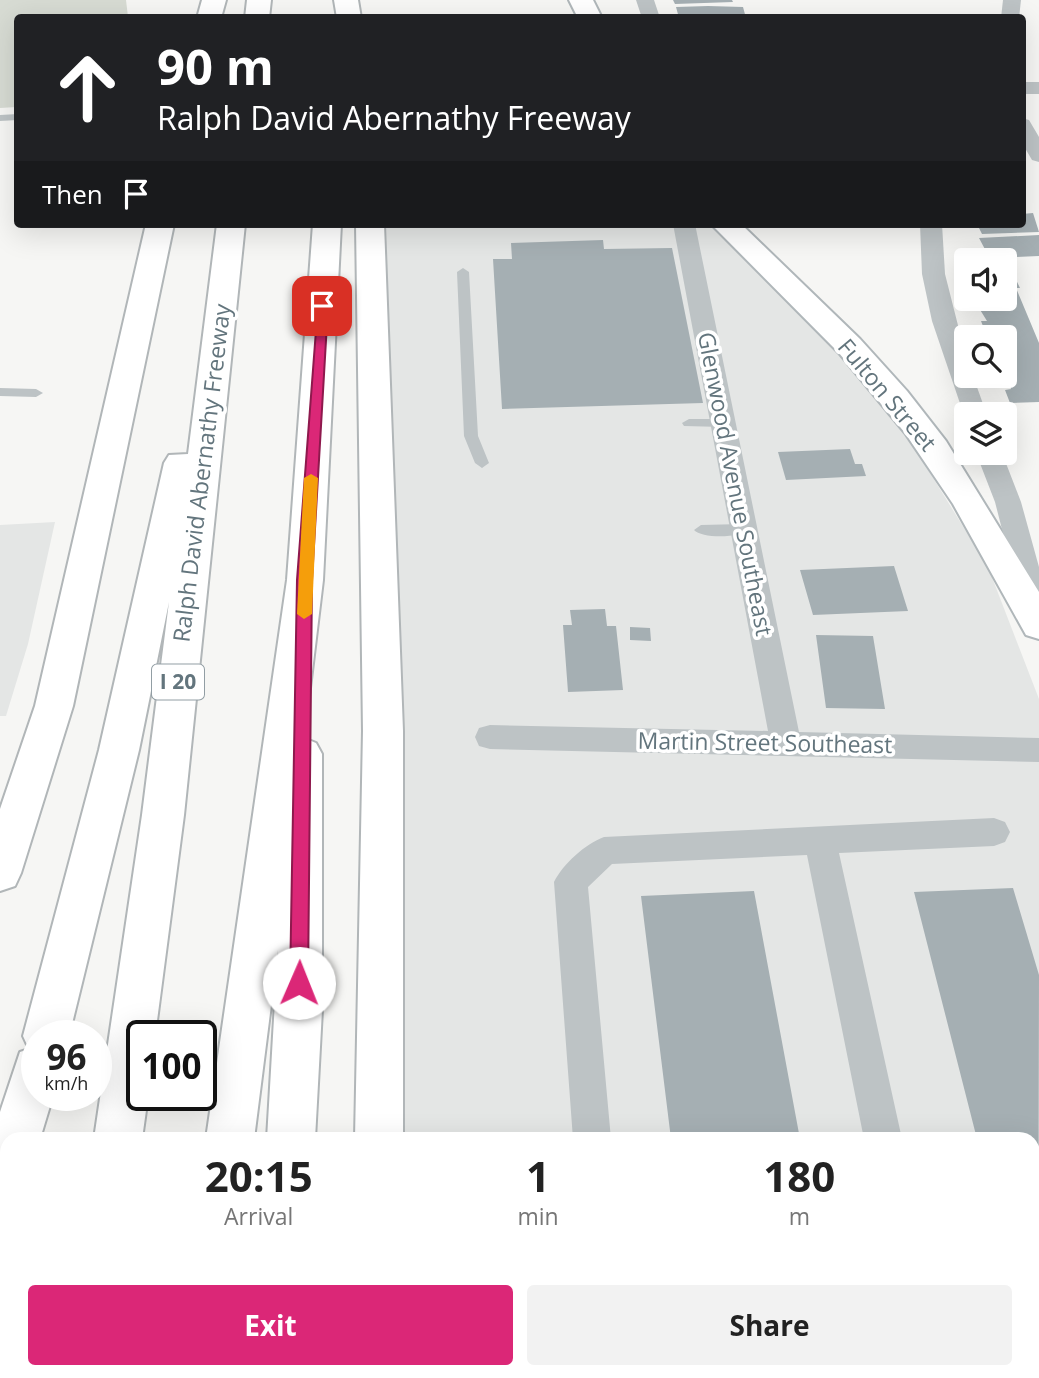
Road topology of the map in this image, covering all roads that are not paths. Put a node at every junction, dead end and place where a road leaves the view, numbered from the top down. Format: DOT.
graph roads {
  1 [pos="1026,132"];
  2 [pos="1039,156"];
  3 [pos="159,228"];
  4 [pos="229,228"];
  5 [pos="230,228"];
  6 [pos="327,228"];
  7 [pos="370,228"];
  8 [pos="685,228"];
  9 [pos="729,228"];
  10 [pos="931,228"];
  11 [pos="463,272"];
  12 [pos="0,392"];
  13 [pos="36,393"];
  14 [pos="970,402"];
  15 [pos="723,423"];
  16 [pos="690,424"];
  17 [pos="482,463"];
  18 [pos="994,465"];
  19 [pos="743,529"];
  20 [pos="701,530"];
  21 [pos="305,580"];
  22 [pos="1039,619"];
  23 [pos="1039,625"];
  24 [pos="490,737"];
  25 [pos="786,744"];
  26 [pos="1039,750"];
  27 [pos="994,832"];
  28 [pos="820,841"];
  29 [pos="0,873"];
  30 [pos="50,1020"];
  31 [pos="24,1111"];
  32 [pos="18,1132"];
  33 [pos="119,1132"];
  34 [pos="231,1132"];
  35 [pos="291,1132"];
  36 [pos="379,1132"];
  37 [pos="591,1132"];
  38 [pos="882,1132"];
  1 -- 2 [label="street"];
  3 -- 29 [label="main road"];
  4 -- 30 [label="main road"];
  5 -- 33 [label="main road, Ralph David Abernathy Freeway / I 20"];
  6 -- 21 [label="main road"];
  7 -- 36 [label="main road"];
  8 -- 15 [label="street, Glenwood Avenue Southeast"];
  9 -- 23 [label="main road, Fulton Street"];
  10 -- 14 [label="street"];
  11 -- 17 [label="lane"];
  12 -- 13 [label="lane"];
  15 -- 16 [label="lane"];
  15 -- 19 [label="street, Glenwood Avenue Southeast"];
  18 -- 22 [label="street"];
  19 -- 20 [label="lane"];
  19 -- 25 [label="street, Glenwood Avenue Southeast"];
  21 -- 34 [label="main road"];
  21 -- 35 [label="main road"];
  24 -- 25 [label="street, Martin Street Southeast"];
  25 -- 26 [label="street, Martin Street Southeast"];
  27 -- 28 [label="street"];
  28 -- 37 [label="street"];
  28 -- 38 [label="street"];
  31 -- 32 [label="main road"];
}
